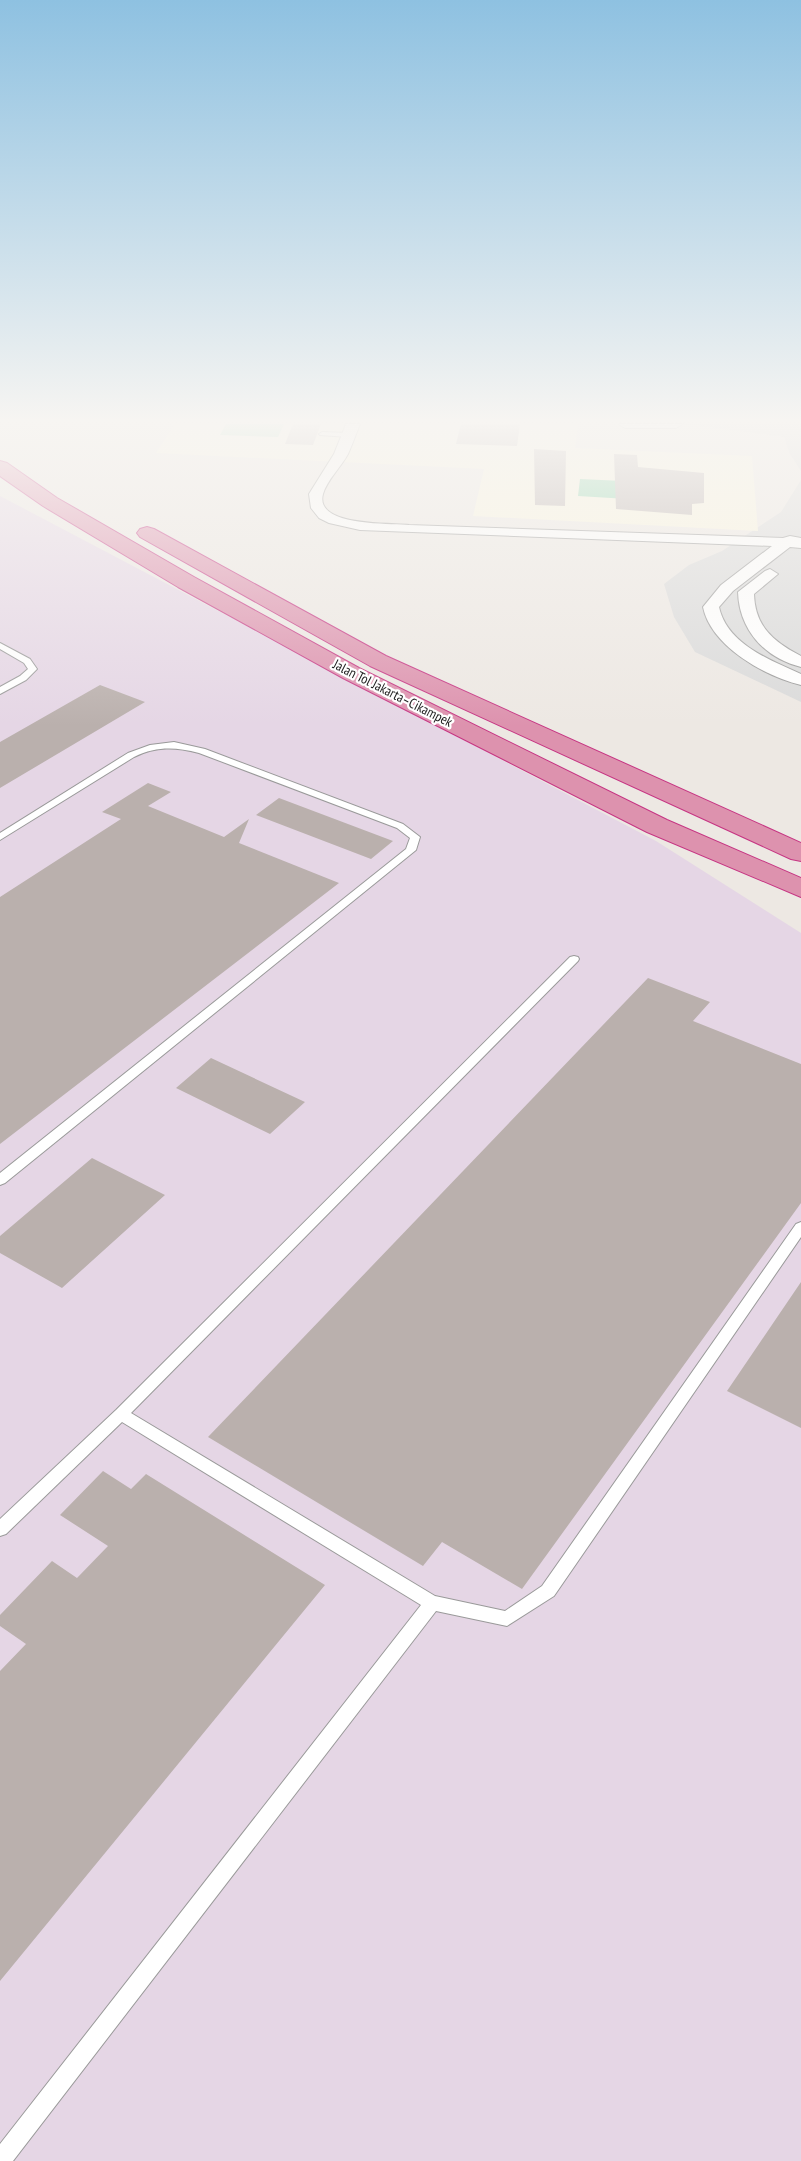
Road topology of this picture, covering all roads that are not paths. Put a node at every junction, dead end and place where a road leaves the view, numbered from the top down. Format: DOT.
graph roads {
  1 [pos="89,525"];
  2 [pos="133,525"];
  3 [pos="353,525"];
  4 [pos="801,529"];
  5 [pos="794,543"];
  6 [pos="801,552"];
  7 [pos="0,646"];
  8 [pos="801,662"];
  9 [pos="801,680"];
  10 [pos="0,691"];
  11 [pos="683,800"];
  12 [pos="0,837"];
  13 [pos="801,845"];
  14 [pos="801,853"];
  15 [pos="801,888"];
  16 [pos="574,959"];
  17 [pos="0,1180"];
  18 [pos="801,1227"];
  19 [pos="121,1414"];
  20 [pos="0,1528"];
  21 [pos="432,1603"];
  22 [pos="0,2160"];
  1 -- 15 [label="highway, Jalan Tol Jakarta–Cikampek"];
  2 -- 11 [label="highway, Jalan Tol Jakarta–Cikampek"];
  3 -- 5 [label="street"];
  4 -- 5 [label="street"];
  5 -- 9 [label="street"];
  6 -- 8 [label="street"];
  7 -- 10 [label="lane"];
  11 -- 13 [label="highway"];
  11 -- 14 [label="highway, Jalan Tol Jakarta–Cikampek"];
  12 -- 17 [label="lane"];
  16 -- 19 [label="lane"];
  18 -- 21 [label="lane"];
  19 -- 20 [label="lane"];
  19 -- 21 [label="lane"];
  21 -- 22 [label="lane"];
}
